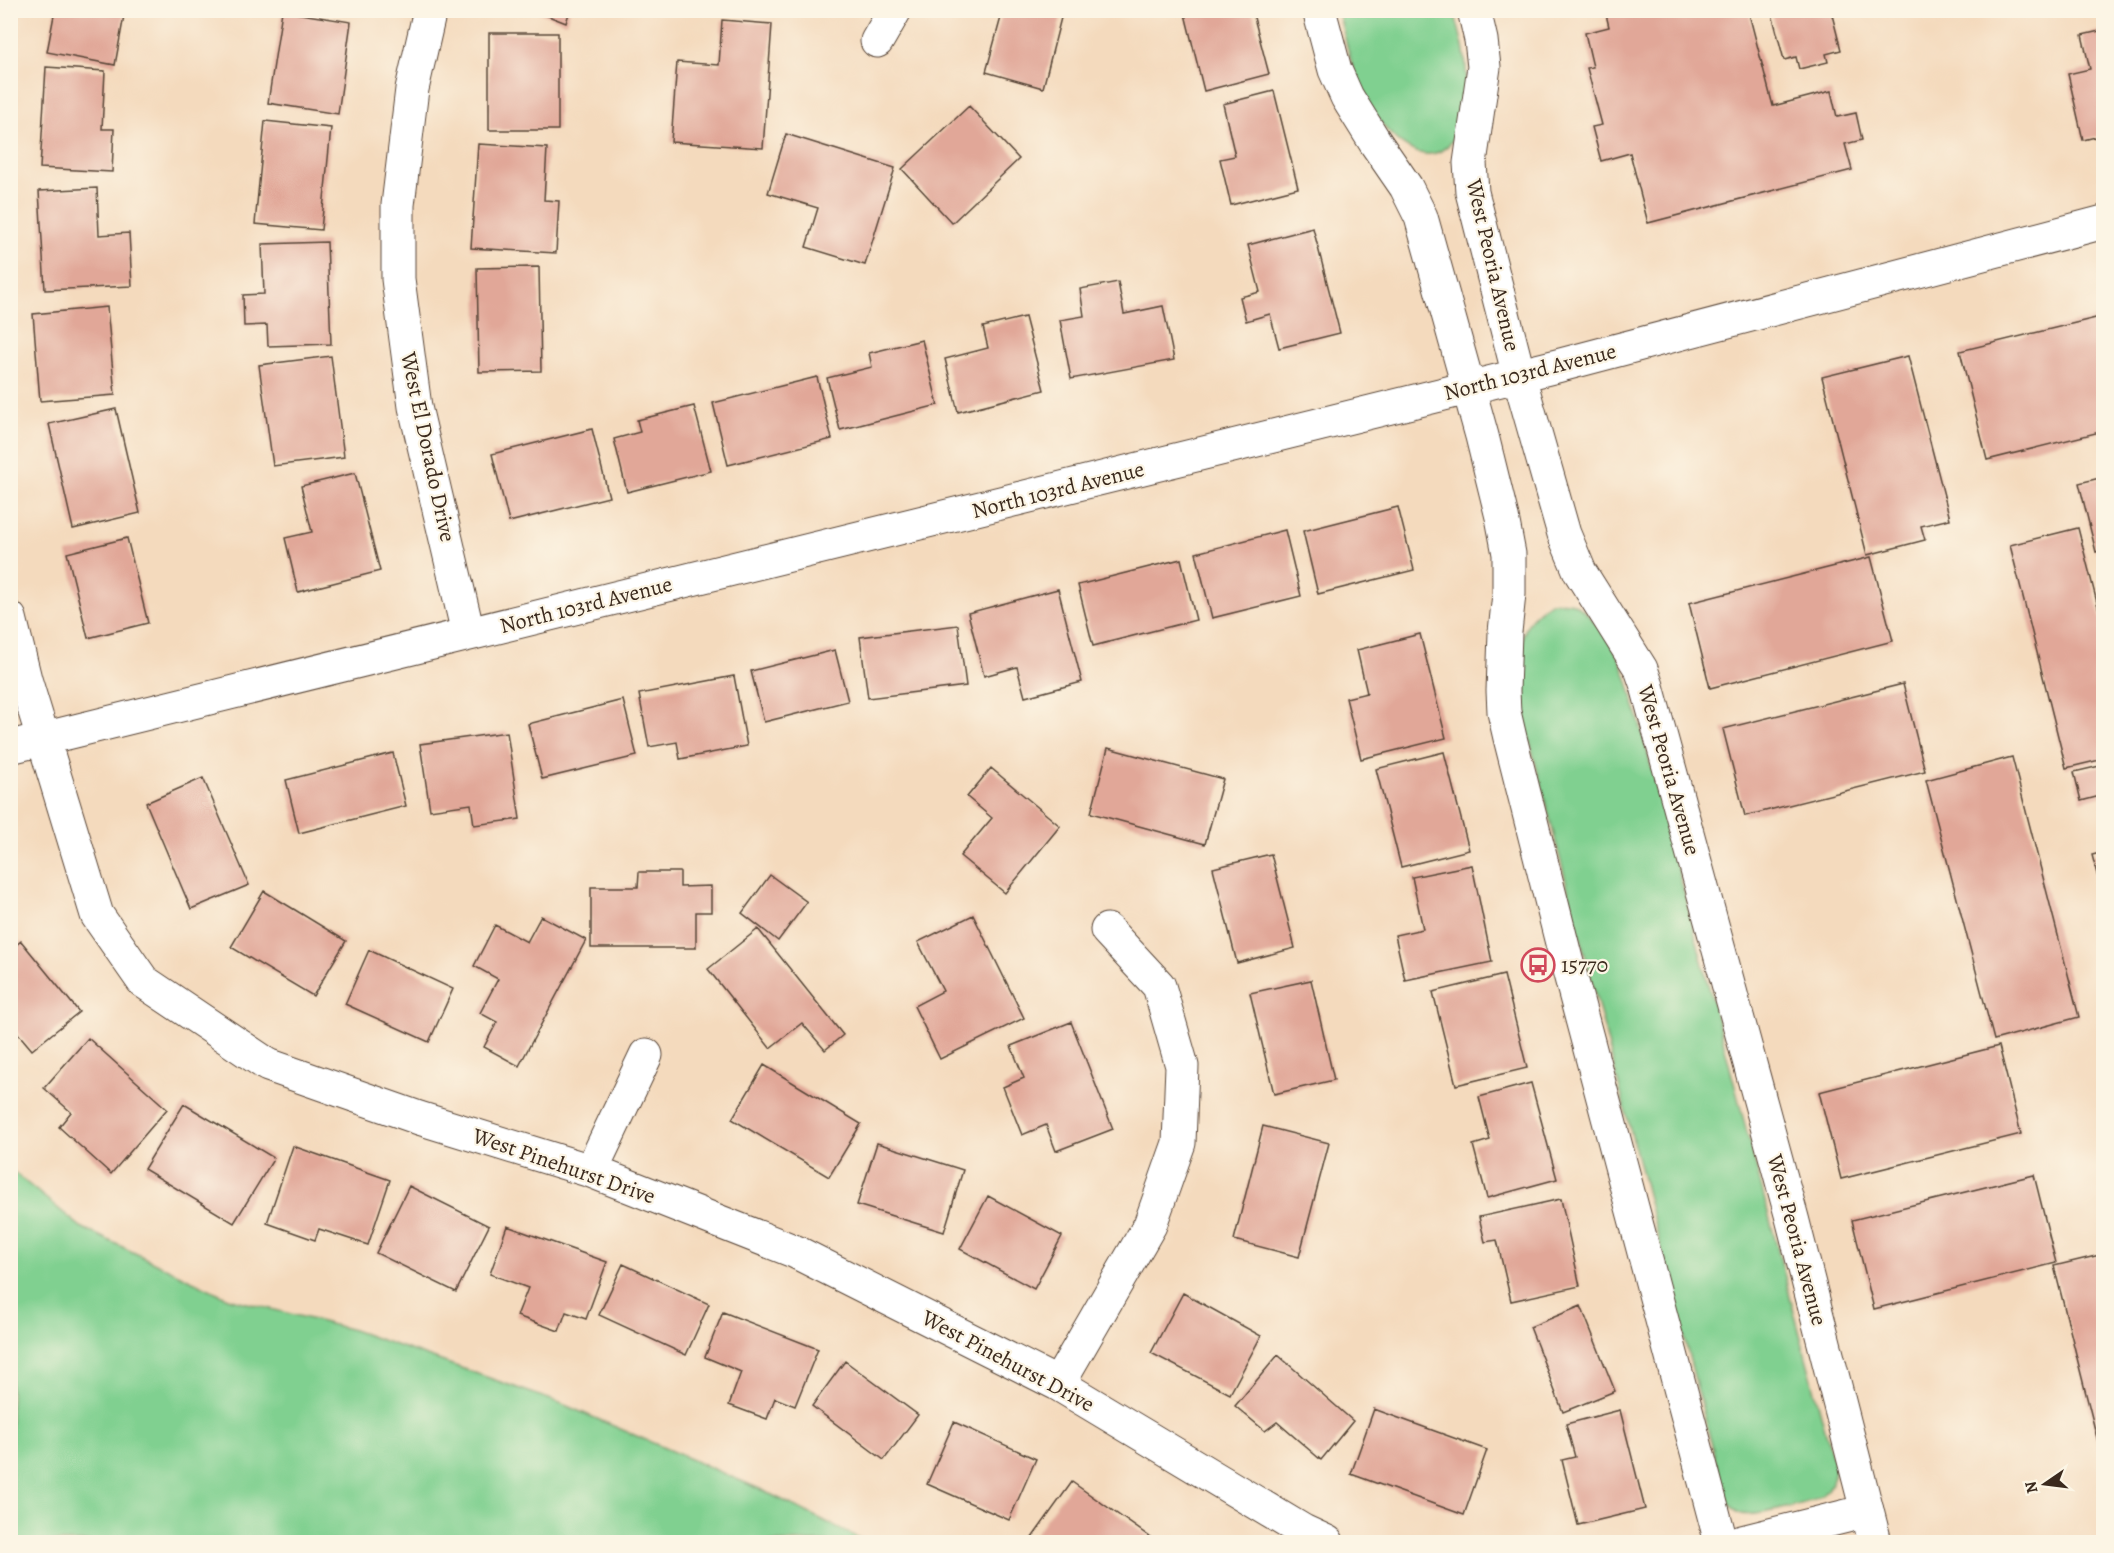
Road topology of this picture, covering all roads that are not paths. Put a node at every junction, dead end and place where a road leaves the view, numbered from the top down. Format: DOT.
graph roads {
  1 [pos="430,10"];
  2 [pos="895,10"];
  3 [pos="1319,10"];
  4 [pos="1474,10"];
  5 [pos="877,41"];
  6 [pos="2103,222"];
  7 [pos="1519,376"];
  8 [pos="1469,388"];
  9 [pos="10,618"];
  10 [pos="468,633"];
  11 [pos="42,738"];
  12 [pos="10,747"];
  13 [pos="1107,930"];
  14 [pos="646,1055"];
  15 [pos="591,1171"];
  16 [pos="1058,1384"];
  17 [pos="1867,1511"];
  18 [pos="1327,1542"];
  19 [pos="1721,1542"];
  20 [pos="1742,1542"];
  21 [pos="1875,1542"];
  1 -- 10 [label="street, West El Dorado Drive"];
  2 -- 5 [label="street"];
  3 -- 8 [label="street"];
  4 -- 7 [label="street, West Peoria Avenue"];
  6 -- 7 [label="street, North 103rd Avenue"];
  7 -- 8 [label="street, North 103rd Avenue"];
  7 -- 17 [label="street, West Peoria Avenue"];
  8 -- 10 [label="street, North 103rd Avenue"];
  8 -- 19 [label="street"];
  9 -- 11 [label="street, West Pinehurst Drive"];
  10 -- 11 [label="street, North 103rd Avenue"];
  11 -- 12 [label="street, North 103rd Avenue"];
  11 -- 15 [label="street, West Pinehurst Drive"];
  13 -- 16 [label="street"];
  14 -- 15 [label="street"];
  15 -- 16 [label="street, West Pinehurst Drive"];
  16 -- 18 [label="street, West Pinehurst Drive"];
  17 -- 20 [label="street"];
  17 -- 21 [label="street, West Peoria Avenue"];
}
